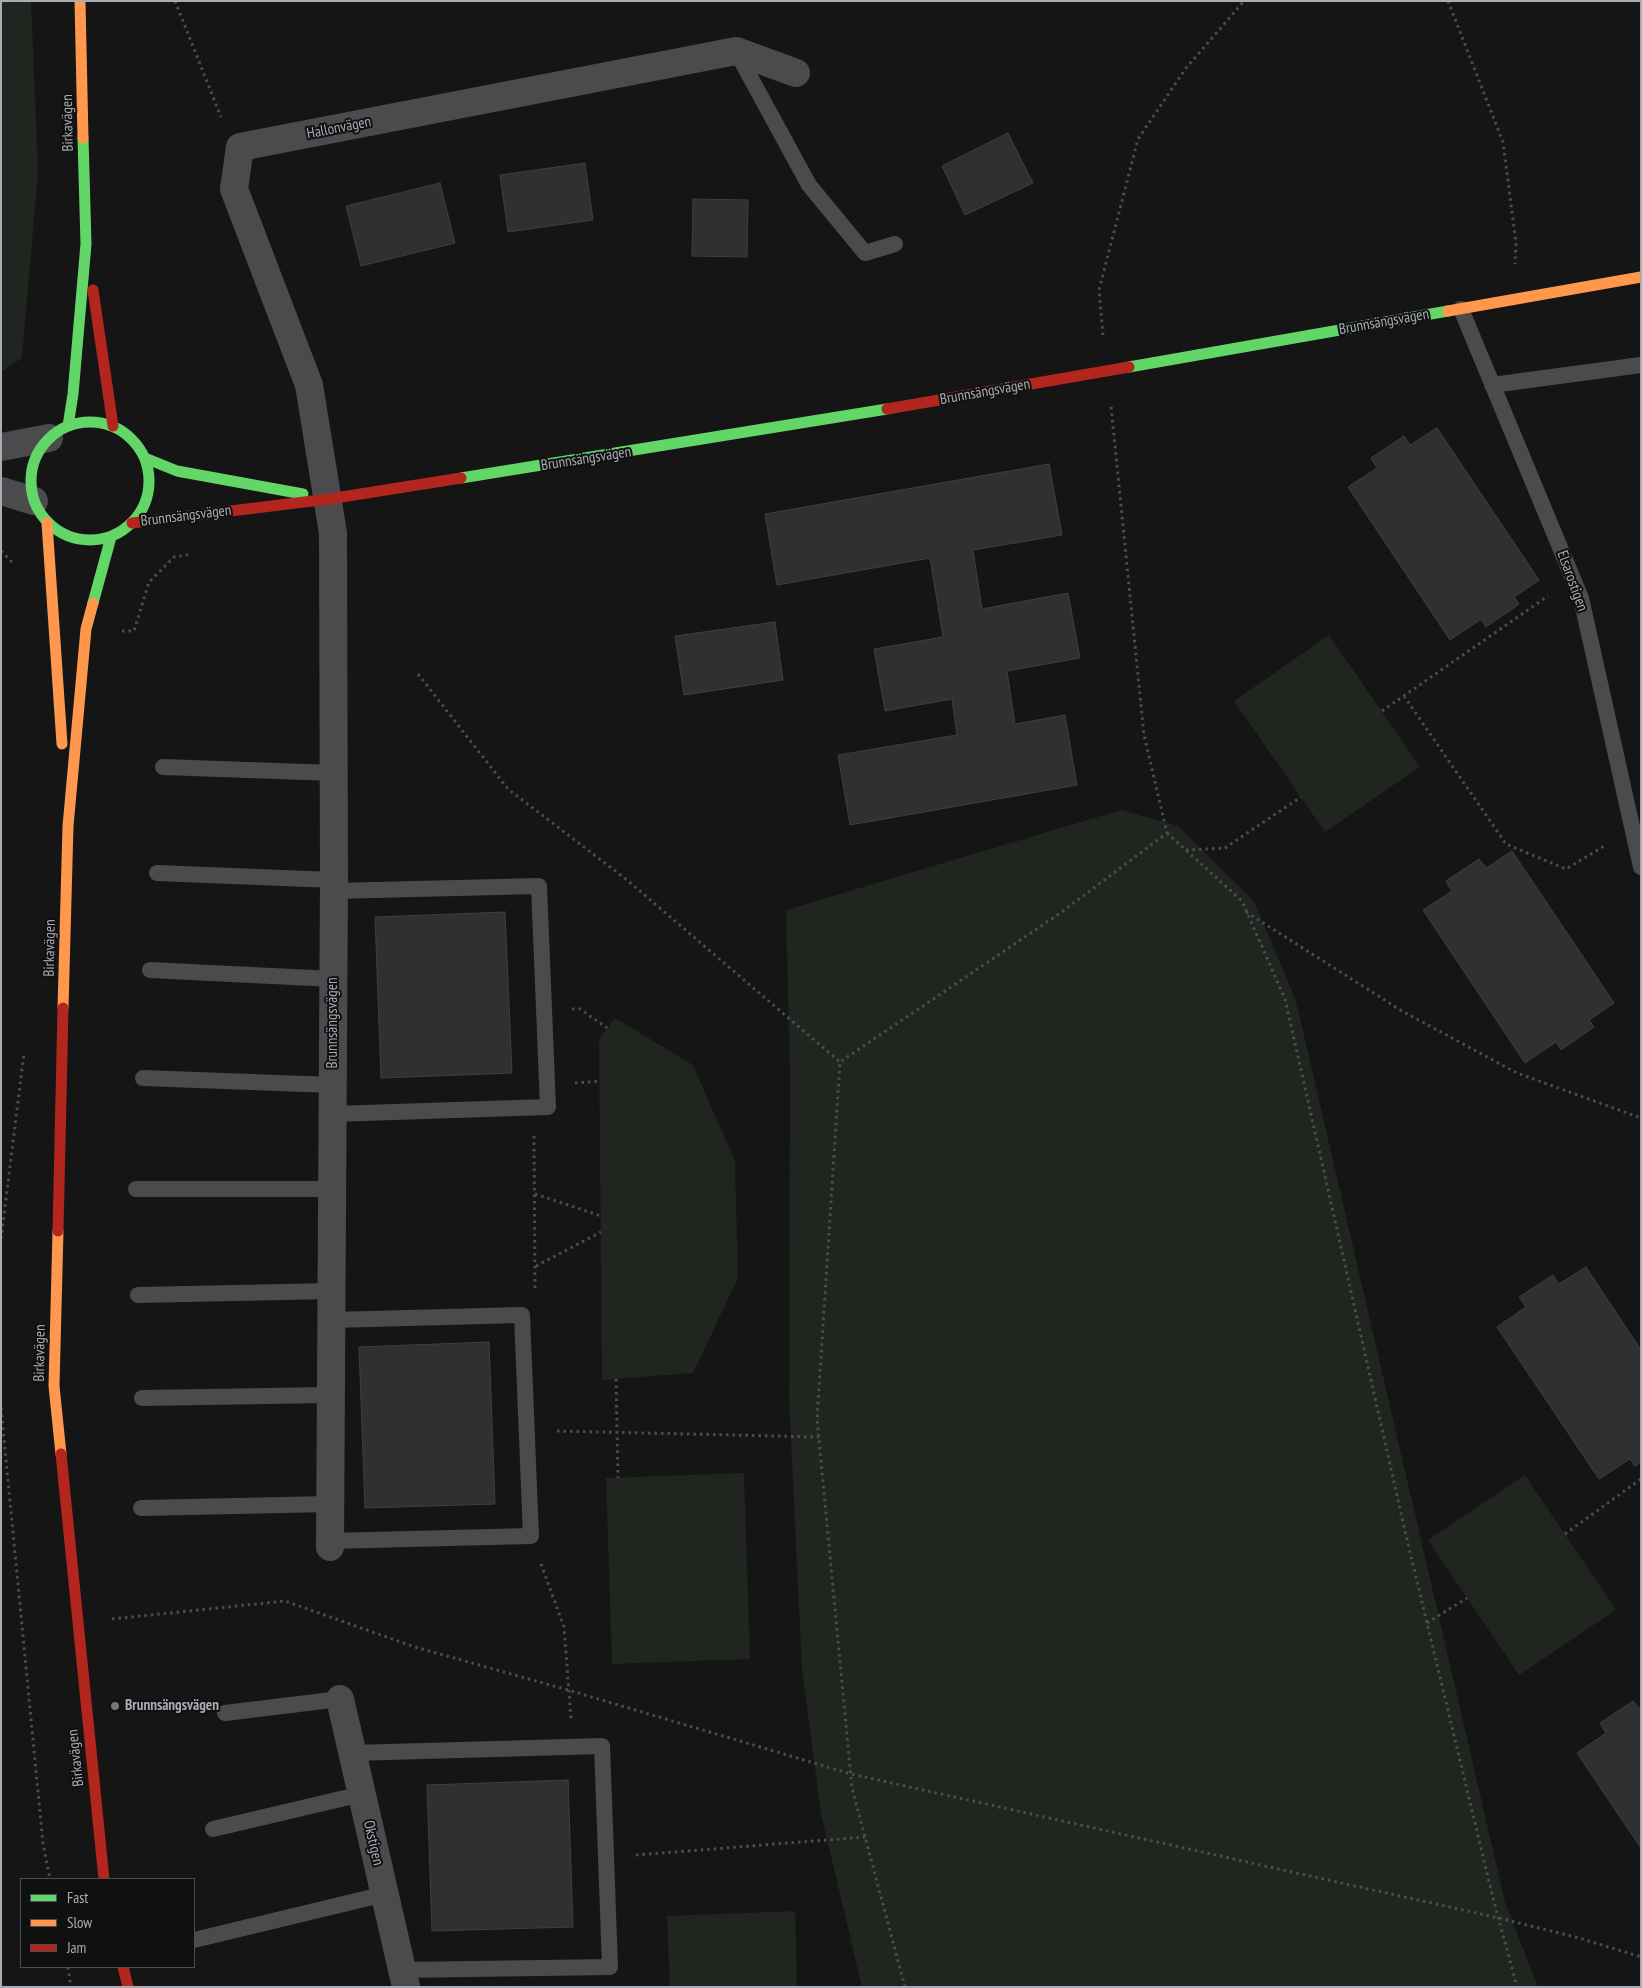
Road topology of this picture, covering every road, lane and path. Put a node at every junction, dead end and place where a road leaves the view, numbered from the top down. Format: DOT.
graph roads {
  1 [pos="80,1"];
  2 [pos="175,1"];
  3 [pos="1244,1"];
  4 [pos="1448,1"];
  5 [pos="736,51"];
  6 [pos="796,73"];
  7 [pos="240,148"];
  8 [pos="86,244"];
  9 [pos="895,244"];
  10 [pos="1641,277"];
  11 [pos="1513,299"];
  12 [pos="1461,309"];
  13 [pos="1641,365"];
  14 [pos="1107,370"];
  15 [pos="1492,384"];
  16 [pos="113,426"];
  17 [pos="58,432"];
  18 [pos="1,447"];
  19 [pos="145,458"];
  20 [pos="1,491"];
  21 [pos="329,499"];
  22 [pos="40,512"];
  23 [pos="132,523"];
  24 [pos="111,537"];
  25 [pos="1,551"];
  26 [pos="200,552"];
  27 [pos="14,564"];
  28 [pos="1573,579"];
  29 [pos="86,629"];
  30 [pos="418,674"];
  31 [pos="1404,696"];
  32 [pos="1382,711"];
  33 [pos="163,767"];
  34 [pos="334,774"];
  35 [pos="1301,797"];
  36 [pos="68,826"];
  37 [pos="1633,830"];
  38 [pos="1166,833"];
  39 [pos="1186,850"];
  40 [pos="1641,867"];
  41 [pos="157,873"];
  42 [pos="334,886"];
  43 [pos="1246,912"];
  44 [pos="150,970"];
  45 [pos="333,979"];
  46 [pos="544,1010"];
  47 [pos="607,1028"];
  48 [pos="25,1046"];
  49 [pos="840,1062"];
  50 [pos="143,1078"];
  51 [pos="332,1085"];
  52 [pos="534,1107"];
  53 [pos="332,1114"];
  54 [pos="1641,1118"];
  55 [pos="136,1189"];
  56 [pos="332,1189"];
  57 [pos="535,1194"];
  58 [pos="601,1216"];
  59 [pos="601,1232"];
  60 [pos="1,1239"];
  61 [pos="536,1266"];
  62 [pos="331,1291"];
  63 [pos="138,1295"];
  64 [pos="522,1315"];
  65 [pos="331,1320"];
  66 [pos="616,1379"];
  67 [pos="330,1395"];
  68 [pos="142,1398"];
  69 [pos="1,1408"];
  70 [pos="3,1429"];
  71 [pos="526,1431"];
  72 [pos="617,1432"];
  73 [pos="819,1437"];
  74 [pos="618,1478"];
  75 [pos="1641,1479"];
  76 [pos="330,1504"];
  77 [pos="141,1508"];
  78 [pos="1565,1534"];
  79 [pos="531,1536"];
  80 [pos="330,1544"];
  81 [pos="1467,1598"];
  82 [pos="106,1620"];
  83 [pos="1427,1622"];
  84 [pos="568,1690"];
  85 [pos="340,1699"];
  86 [pos="225,1713"];
  87 [pos="574,1746"];
  88 [pos="352,1753"];
  89 [pos="851,1774"];
  90 [pos="362,1794"];
  91 [pos="212,1829"];
  92 [pos="865,1837"];
  93 [pos="606,1858"];
  94 [pos="50,1878"];
  95 [pos="104,1878"];
  96 [pos="385,1894"];
  97 [pos="1499,1918"];
  98 [pos="195,1940"];
  99 [pos="1641,1957"];
  100 [pos="68,1968"];
  101 [pos="123,1968"];
  102 [pos="404,1978"];
  103 [pos="72,1987"];
  104 [pos="128,1987"];
  105 [pos="905,1987"];
  106 [pos="1517,1987"];
  1 -- 8 [label="street, Birkavägen"];
  2 -- 7 [label="path"];
  3 -- 14 [label="path"];
  4 -- 11 [label="path"];
  5 -- 6 [label="street"];
  5 -- 7 [label="street, Hallonvägen"];
  5 -- 9 [label="lane"];
  7 -- 21 [label="street"];
  8 -- 16 [label="street, Birkavägen"];
  8 -- 17 [label="street, Birkavägen"];
  10 -- 11 [label="street, Brunnsängsvägen"];
  11 -- 12 [label="street, Brunnsängsvägen"];
  12 -- 14 [label="street, Brunnsängsvägen"];
  12 -- 15 [label="lane, Elsarostigen"];
  13 -- 15 [label="lane"];
  14 -- 21 [label="street, Brunnsängsvägen"];
  14 -- 38 [label="path"];
  15 -- 28 [label="lane, Elsarostigen"];
  16 -- 17 [label="street"];
  16 -- 19 [label="street"];
  17 -- 18 [label="street"];
  17 -- 22 [label="street"];
  19 -- 21 [label="street, Brunnsängsvägen"];
  19 -- 23 [label="street"];
  20 -- 22 [label="street"];
  21 -- 23 [label="street, Brunnsängsvägen"];
  21 -- 34 [label="street, Brunnsängsvägen"];
  22 -- 24 [label="street"];
  22 -- 36 [label="street, Birkavägen"];
  23 -- 24 [label="street"];
  24 -- 29 [label="street, Birkavägen"];
  25 -- 27 [label="path"];
  26 -- 29 [label="path"];
  28 -- 31 [label="path"];
  28 -- 37 [label="lane, Elsarostigen"];
  29 -- 36 [label="street, Birkavägen"];
  30 -- 49 [label="path"];
  31 -- 32 [label="path"];
  31 -- 37 [label="path"];
  33 -- 34 [label="lane"];
  34 -- 42 [label="street, Brunnsängsvägen"];
  35 -- 39 [label="path"];
  36 -- 95 [label="street, Birkavägen"];
  37 -- 40 [label="lane, Elsarostigen"];
  38 -- 39 [label="path"];
  38 -- 49 [label="path"];
  39 -- 43 [label="path"];
  41 -- 42 [label="lane"];
  42 -- 45 [label="street, Brunnsängsvägen"];
  42 -- 46 [label="lane"];
  43 -- 54 [label="path"];
  43 -- 83 [label="path"];
  44 -- 45 [label="lane"];
  45 -- 51 [label="street, Brunnsängsvägen"];
  46 -- 47 [label="path"];
  46 -- 52 [label="lane"];
  48 -- 60 [label="path"];
  49 -- 73 [label="path"];
  50 -- 51 [label="lane"];
  51 -- 53 [label="street, Brunnsängsvägen"];
  52 -- 53 [label="lane"];
  52 -- 57 [label="path"];
  53 -- 56 [label="street, Brunnsängsvägen"];
  55 -- 56 [label="lane"];
  56 -- 62 [label="street, Brunnsängsvägen"];
  57 -- 58 [label="path"];
  57 -- 61 [label="path"];
  59 -- 61 [label="path"];
  61 -- 64 [label="path"];
  62 -- 63 [label="lane"];
  62 -- 65 [label="street, Brunnsängsvägen"];
  64 -- 65 [label="lane"];
  64 -- 71 [label="lane"];
  65 -- 67 [label="street, Brunnsängsvägen"];
  66 -- 72 [label="path"];
  67 -- 68 [label="lane"];
  67 -- 76 [label="street, Brunnsängsvägen"];
  69 -- 70 [label="path"];
  70 -- 94 [label="path"];
  71 -- 72 [label="path"];
  71 -- 79 [label="lane"];
  72 -- 73 [label="path"];
  72 -- 74 [label="path"];
  73 -- 89 [label="path"];
  75 -- 78 [label="path"];
  76 -- 77 [label="lane"];
  76 -- 80 [label="street, Brunnsängsvägen"];
  79 -- 80 [label="lane"];
  79 -- 84 [label="path"];
  81 -- 83 [label="path"];
  82 -- 84 [label="path"];
  83 -- 97 [label="path"];
  84 -- 87 [label="path"];
  84 -- 89 [label="path"];
  85 -- 86 [label="lane"];
  85 -- 88 [label="street, Okstigen"];
  87 -- 88 [label="lane"];
  87 -- 93 [label="lane"];
  88 -- 90 [label="street, Okstigen"];
  89 -- 92 [label="path"];
  89 -- 97 [label="path"];
  90 -- 91 [label="lane"];
  90 -- 96 [label="street, Okstigen"];
  92 -- 93 [label="path"];
  92 -- 105 [label="path"];
  93 -- 102 [label="lane"];
  96 -- 98 [label="lane"];
  96 -- 102 [label="street, Okstigen"];
  97 -- 99 [label="path"];
  97 -- 106 [label="path"];
  100 -- 103 [label="path"];
  101 -- 104 [label="street"];
}
